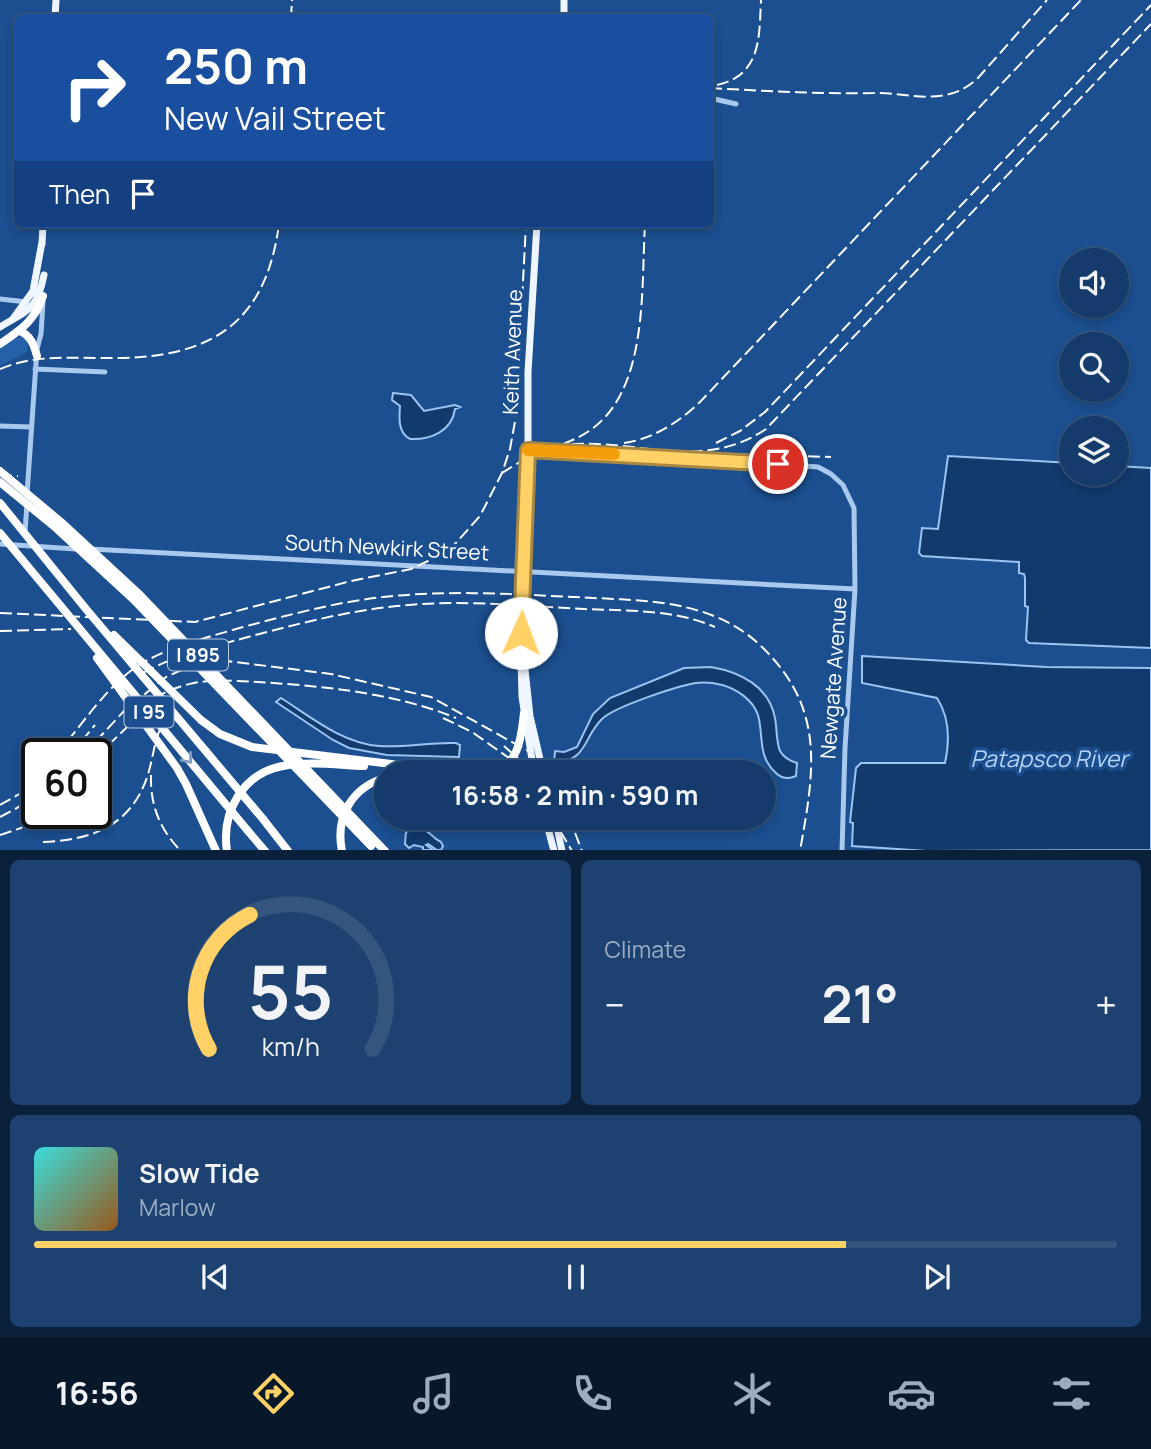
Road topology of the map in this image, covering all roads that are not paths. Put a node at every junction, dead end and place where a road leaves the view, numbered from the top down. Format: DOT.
graph roads {
  1 [pos="714,99"];
  2 [pos="736,104"];
  3 [pos="43,228"];
  4 [pos="537,228"];
  5 [pos="42,242"];
  6 [pos="44,275"];
  7 [pos="43,296"];
  8 [pos="0,299"];
  9 [pos="27,302"];
  10 [pos="12,320"];
  11 [pos="0,327"];
  12 [pos="16,333"];
  13 [pos="0,344"];
  14 [pos="37,356"];
  15 [pos="36,369"];
  16 [pos="106,372"];
  17 [pos="0,426"];
  18 [pos="31,427"];
  19 [pos="528,450"];
  20 [pos="0,471"];
  21 [pos="529,474"];
  22 [pos="0,482"];
  23 [pos="0,503"];
  24 [pos="0,533"];
  25 [pos="0,544"];
  26 [pos="25,546"];
  27 [pos="524,571"];
  28 [pos="855,589"];
  29 [pos="50,594"];
  30 [pos="86,609"];
  31 [pos="522,649"];
  32 [pos="524,713"];
  33 [pos="510,760"];
  34 [pos="532,760"];
  35 [pos="540,760"];
  36 [pos="374,763"];
  37 [pos="374,766"];
  38 [pos="374,781"];
  39 [pos="550,830"];
  40 [pos="553,830"];
  41 [pos="372,849"];
  42 [pos="216,850"];
  43 [pos="227,850"];
  44 [pos="263,850"];
  45 [pos="288,850"];
  46 [pos="341,850"];
  47 [pos="385,850"];
  48 [pos="554,850"];
  49 [pos="562,850"];
  50 [pos="842,850"];
  1 -- 2 [label="street"];
  3 -- 5 [label="main road"];
  4 -- 19 [label="main road, Keith Avenue"];
  5 -- 6 [label="main road"];
  5 -- 9 [label="main road"];
  6 -- 7 [label="main road"];
  6 -- 10 [label="main road"];
  7 -- 12 [label="highway"];
  7 -- 14 [label="street"];
  8 -- 9 [label="street"];
  9 -- 10 [label="main road"];
  10 -- 11 [label="main road"];
  12 -- 13 [label="highway"];
  12 -- 14 [label="highway"];
  14 -- 15 [label="street"];
  15 -- 16 [label="street"];
  15 -- 18 [label="street"];
  17 -- 18 [label="street"];
  18 -- 26 [label="street"];
  19 -- 28 [label="street, Newgate Avenue, bridge"];
  19 -- 31 [label="main road, Keith Avenue, bridge"];
  20 -- 47 [label="highway, I 895, bridge"];
  21 -- 27 [label="street"];
  22 -- 41 [label="highway, I 895, bridge"];
  23 -- 30 [label="highway, I 95, bridge"];
  24 -- 29 [label="highway, I 95, bridge"];
  25 -- 26 [label="street, South Newkirk Street"];
  26 -- 27 [label="street, South Newkirk Street"];
  27 -- 28 [label="street, South Newkirk Street"];
  28 -- 50 [label="street, Newgate Avenue"];
  29 -- 42 [label="highway, bridge"];
  29 -- 44 [label="highway, I 95, one-way, bridge"];
  30 -- 36 [label="highway, bridge"];
  30 -- 45 [label="highway, I 95, bridge"];
  31 -- 32 [label="main road, Keith Avenue, bridge"];
  31 -- 35 [label="main road, Keith Avenue, bridge"];
  32 -- 33 [label="highway, bridge"];
  32 -- 34 [label="main road, Keith Avenue, bridge"];
  37 -- 43 [label="highway, bridge"];
  38 -- 46 [label="highway, bridge"];
  39 -- 48 [label="main road"];
  40 -- 49 [label="main road, bridge"];
}
